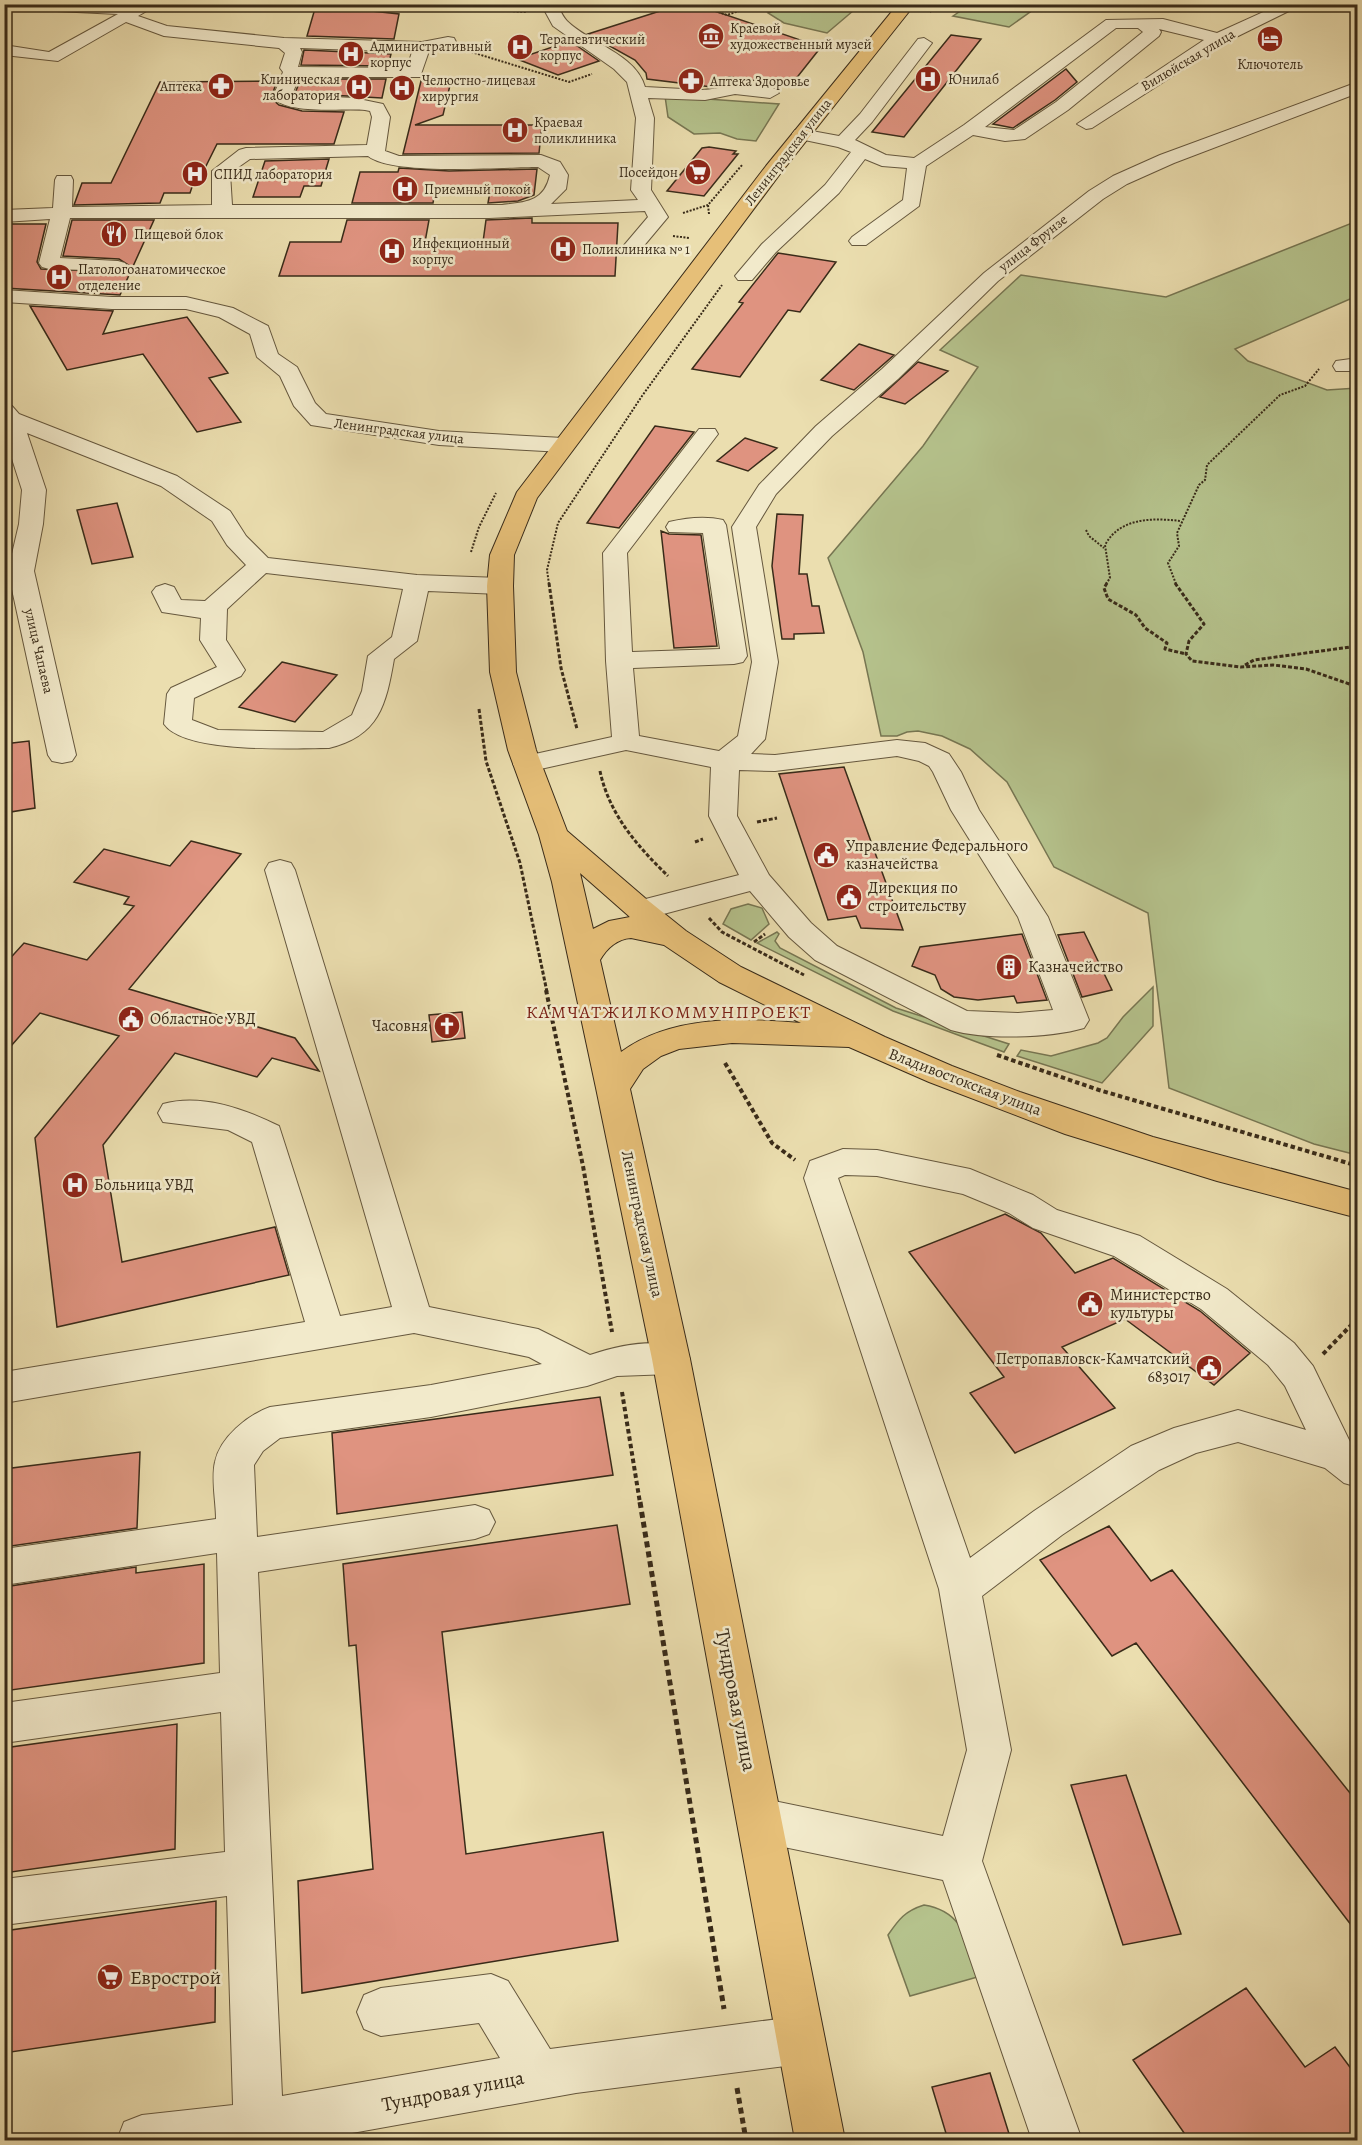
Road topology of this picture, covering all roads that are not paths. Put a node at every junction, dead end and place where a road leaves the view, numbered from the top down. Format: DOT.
graph roads {
  1 [pos="15,4"];
  2 [pos="549,4"];
  3 [pos="907,4"];
  4 [pos="1295,4"];
  5 [pos="136,11"];
  6 [pos="1141,22"];
  7 [pos="1218,39"];
  8 [pos="448,42"];
  9 [pos="284,43"];
  10 [pos="924,43"];
  11 [pos="422,47"];
  12 [pos="4,50"];
  13 [pos="292,72"];
  14 [pos="1358,87"];
  15 [pos="639,92"];
  16 [pos="770,93"];
  17 [pos="1086,124"];
  18 [pos="970,129"];
  19 [pos="801,134"];
  20 [pos="843,142"];
  21 [pos="374,150"];
  22 [pos="862,150"];
  23 [pos="917,164"];
  24 [pos="64,180"];
  25 [pos="650,205"];
  26 [pos="222,209"];
  27 [pos="456,211"];
  28 [pos="62,212"];
  29 [pos="4,216"];
  30 [pos="859,241"];
  31 [pos="630,250"];
  32 [pos="118,267"];
  33 [pos="745,276"];
  34 [pos="4,296"];
  35 [pos="8,415"];
  36 [pos="707,435"];
  37 [pos="563,445"];
  38 [pos="678,527"];
  39 [pos="260,565"];
  40 [pos="417,583"];
  41 [pos="500,586"];
  42 [pos="165,592"];
  43 [pos="214,607"];
  44 [pos="619,661"];
  45 [pos="626,742"];
  46 [pos="62,755"];
  47 [pos="725,761"];
  48 [pos="527,764"];
  49 [pos="554,835"];
  50 [pos="280,870"];
  51 [pos="757,880"];
  52 [pos="641,910"];
  53 [pos="681,940"];
  54 [pos="584,960"];
  55 [pos="857,1038"];
  56 [pos="613,1088"];
  57 [pos="175,1113"];
  58 [pos="1358,1205"];
  59 [pos="414,1318"];
  60 [pos="327,1333"];
  61 [pos="671,1359"];
  62 [pos="587,1371"];
  63 [pos="4,1388"];
  64 [pos="1347,1463"];
  65 [pos="475,1522"];
  66 [pos="237,1546"];
  67 [pos="4,1567"];
  68 [pos="960,1589"];
  69 [pos="242,1690"];
  70 [pos="4,1723"];
  71 [pos="760,1820"];
  72 [pos="959,1861"];
  73 [pos="249,1870"];
  74 [pos="4,1902"];
  75 [pos="381,2012"];
  76 [pos="801,2040"];
  77 [pos="538,2076"];
  78 [pos="232,2133"];
  79 [pos="142,2140"];
  80 [pos="820,2140"];
  81 [pos="1058,2140"];
  1 -- 5 [label="street"];
  2 -- 15 [label="street"];
  3 -- 19 [label="main road, Ленинградская улица"];
  4 -- 7 [label="street, Вилюйская улица"];
  5 -- 9 [label="street"];
  5 -- 12 [label="street"];
  6 -- 7 [label="street"];
  6 -- 18 [label="street"];
  6 -- 18 [label="street"];
  7 -- 17 [label="street, Вилюйская улица"];
  8 -- 11 [label="street"];
  9 -- 11 [label="street"];
  9 -- 13 [label="street"];
  10 -- 20 [label="street"];
  11 -- 13 [label="street"];
  13 -- 21 [label="street"];
  14 -- 47 [label="street, улица Фрунзе"];
  15 -- 16 [label="street"];
  15 -- 25 [label="street"];
  18 -- 23 [label="street"];
  19 -- 20 [label="street"];
  19 -- 37 [label="main road, Ленинградская улица"];
  20 -- 22 [label="street"];
  21 -- 26 [label="street"];
  21 -- 27 [label="street"];
  22 -- 23 [label="street"];
  22 -- 33 [label="street"];
  23 -- 30 [label="street"];
  24 -- 28 [label="street"];
  25 -- 27 [label="street"];
  25 -- 31 [label="street"];
  26 -- 27 [label="street"];
  26 -- 28 [label="street"];
  28 -- 29 [label="street"];
  28 -- 32 [label="street"];
  34 -- 37 [label="street, Ленинградская улица"];
  35 -- 39 [label="street"];
  35 -- 46 [label="street, улица Чапаева"];
  36 -- 44 [label="street"];
  37 -- 41 [label="main road, Ленинградская улица"];
  38 -- 44 [label="street"];
  39 -- 40 [label="street"];
  39 -- 43 [label="street"];
  40 -- 41 [label="street"];
  40 -- 43 [label="street"];
  41 -- 48 [label="main road, Ленинградская улица"];
  42 -- 43 [label="street"];
  44 -- 45 [label="street"];
  45 -- 47 [label="street"];
  45 -- 48 [label="street"];
  47 -- 51 [label="street"];
  47 -- 51 [label="street"];
  48 -- 49 [label="main road, Ленинградская улица"];
  49 -- 52 [label="main road, Владивостокская улица"];
  49 -- 54 [label="main road, Ленинградская улица"];
  50 -- 59 [label="street"];
  51 -- 52 [label="street"];
  52 -- 53 [label="main road, Владивостокская улица"];
  53 -- 54 [label="main road"];
  53 -- 55 [label="main road, Владивостокская улица"];
  54 -- 56 [label="main road, Ленинградская улица"];
  55 -- 56 [label="main road"];
  55 -- 58 [label="main road, Владивостокская улица"];
  56 -- 61 [label="main road, Ленинградская улица"];
  57 -- 60 [label="street"];
  59 -- 60 [label="street"];
  59 -- 62 [label="street"];
  60 -- 63 [label="street"];
  61 -- 62 [label="street"];
  61 -- 71 [label="main road, Тундровая улица"];
  62 -- 66 [label="street"];
  64 -- 68 [label="street"];
  64 -- 68 [label="street"];
  65 -- 66 [label="street"];
  66 -- 67 [label="street"];
  66 -- 69 [label="street"];
  68 -- 72 [label="street"];
  69 -- 70 [label="street"];
  69 -- 73 [label="street"];
  71 -- 72 [label="street"];
  71 -- 76 [label="main road, Тундровая улица"];
  72 -- 81 [label="street"];
  73 -- 74 [label="street"];
  73 -- 78 [label="street"];
  75 -- 77 [label="street"];
  76 -- 77 [label="street, Тундровая улица"];
  76 -- 80 [label="main road, Тундровая улица"];
  77 -- 78 [label="street, Тундровая улица"];
  78 -- 79 [label="street, Тундровая улица"];
}
